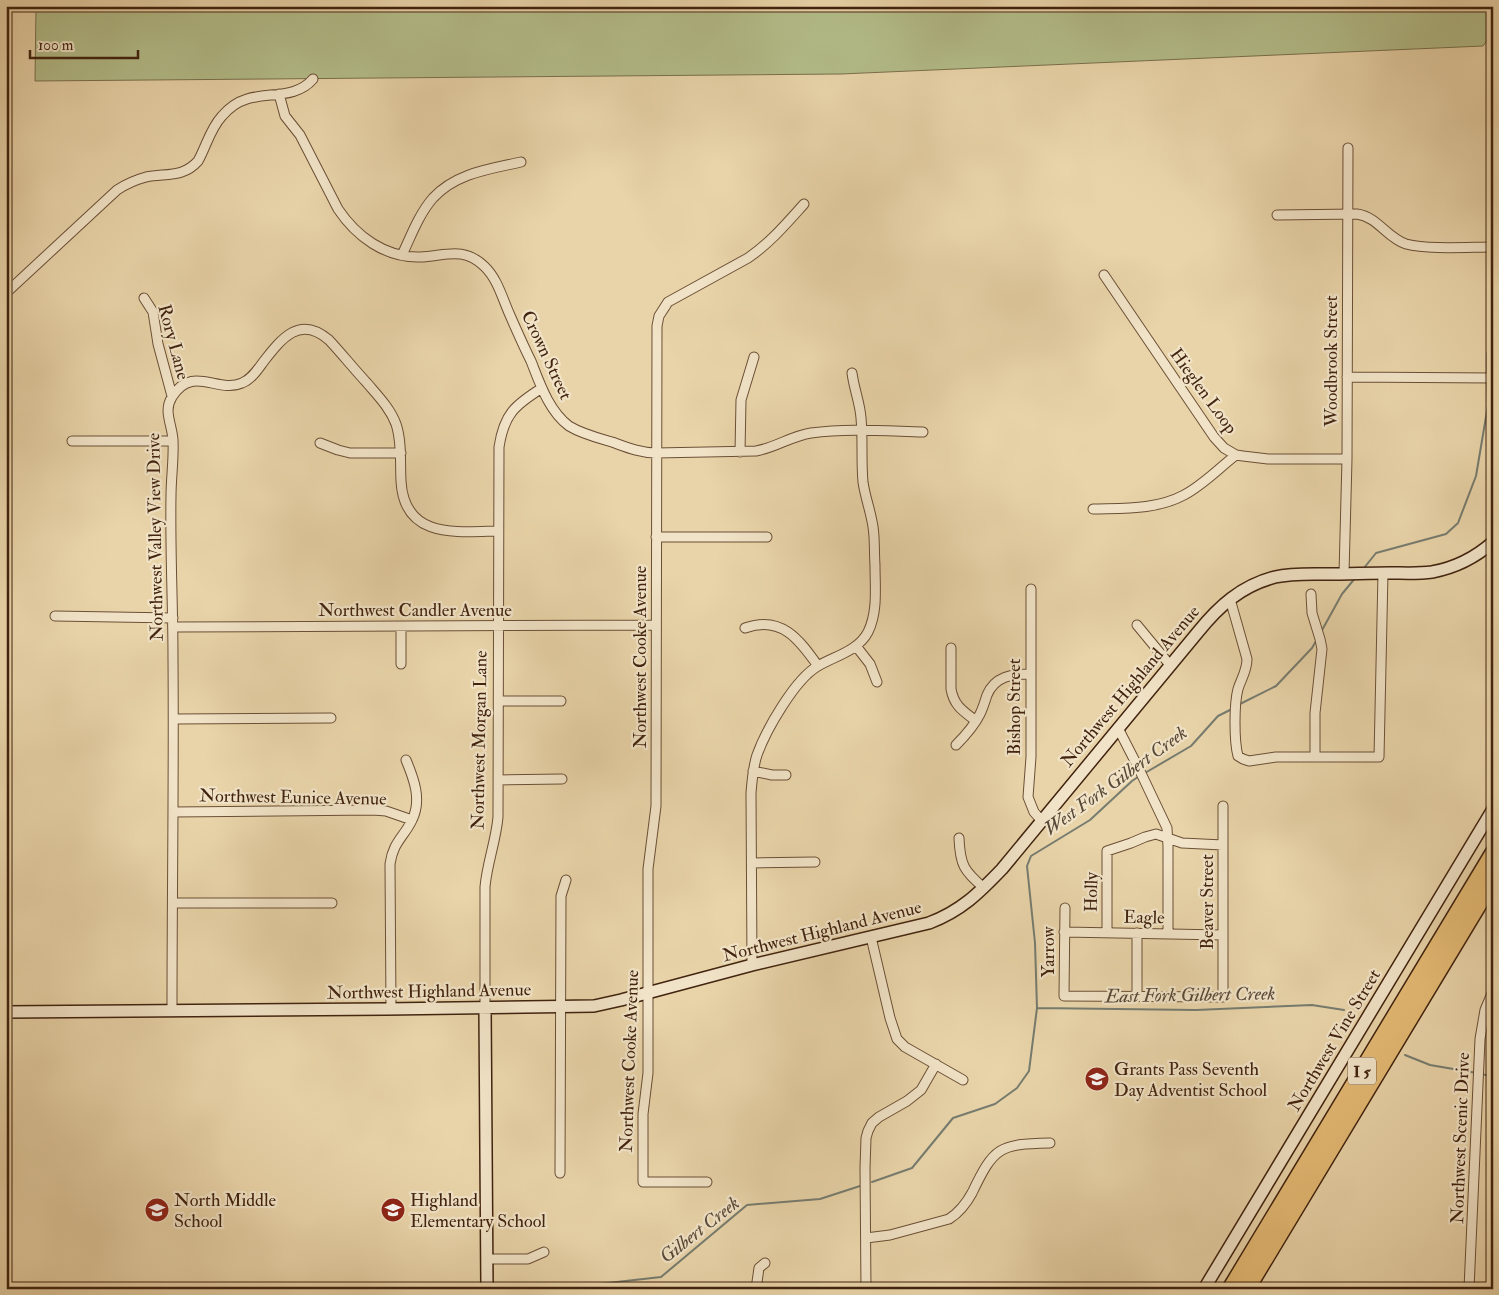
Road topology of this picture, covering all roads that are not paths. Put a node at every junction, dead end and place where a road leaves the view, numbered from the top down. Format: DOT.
graph roads {
  1 [pos="313,79"];
  2 [pos="278,94"];
  3 [pos="1348,148"];
  4 [pos="520,162"];
  5 [pos="804,204"];
  6 [pos="1349,213"];
  7 [pos="1276,215"];
  8 [pos="1493,247"];
  9 [pos="402,255"];
  10 [pos="1104,275"];
  11 [pos="6,293"];
  12 [pos="144,298"];
  13 [pos="754,357"];
  14 [pos="852,373"];
  15 [pos="1347,377"];
  16 [pos="1493,378"];
  17 [pos="542,388"];
  18 [pos="172,396"];
  19 [pos="862,431"];
  20 [pos="923,432"];
  21 [pos="72,441"];
  22 [pos="173,441"];
  23 [pos="320,443"];
  24 [pos="740,452"];
  25 [pos="401,453"];
  26 [pos="656,453"];
  27 [pos="1236,455"];
  28 [pos="1347,459"];
  29 [pos="1093,509"];
  30 [pos="498,531"];
  31 [pos="656,537"];
  32 [pos="767,537"];
  33 [pos="1493,542"];
  34 [pos="1383,573"];
  35 [pos="1344,574"];
  36 [pos="1030,589"];
  37 [pos="1311,594"];
  38 [pos="1230,599"];
  39 [pos="54,616"];
  40 [pos="173,622"];
  41 [pos="656,625"];
  42 [pos="1137,625"];
  43 [pos="498,626"];
  44 [pos="400,627"];
  45 [pos="745,628"];
  46 [pos="856,646"];
  47 [pos="951,648"];
  48 [pos="401,664"];
  49 [pos="818,666"];
  50 [pos="1170,666"];
  51 [pos="1030,674"];
  52 [pos="878,682"];
  53 [pos="561,701"];
  54 [pos="498,702"];
  55 [pos="331,718"];
  56 [pos="174,719"];
  57 [pos="976,721"];
  58 [pos="1118,728"];
  59 [pos="956,745"];
  60 [pos="1315,757"];
  61 [pos="406,760"];
  62 [pos="753,772"];
  63 [pos="786,775"];
  64 [pos="562,779"];
  65 [pos="498,780"];
  66 [pos="1222,806"];
  67 [pos="1493,809"];
  68 [pos="173,812"];
  69 [pos="412,820"];
  70 [pos="1041,820"];
  71 [pos="959,838"];
  72 [pos="1168,838"];
  73 [pos="1223,845"];
  74 [pos="1493,853"];
  75 [pos="815,862"];
  76 [pos="752,863"];
  77 [pos="566,880"];
  78 [pos="1493,880"];
  79 [pos="984,888"];
  80 [pos="173,903"];
  81 [pos="332,903"];
  82 [pos="1065,908"];
  83 [pos="1064,932"];
  84 [pos="1106,933"];
  85 [pos="1137,933"];
  86 [pos="1168,934"];
  87 [pos="1224,935"];
  88 [pos="871,937"];
  89 [pos="752,965"];
  90 [pos="1493,991"];
  91 [pos="649,992"];
  92 [pos="1137,996"];
  93 [pos="561,1007"];
  94 [pos="485,1008"];
  95 [pos="391,1009"];
  96 [pos="172,1010"];
  97 [pos="6,1012"];
  98 [pos="936,1064"];
  99 [pos="964,1080"];
  100 [pos="1050,1143"];
  101 [pos="560,1173"];
  102 [pos="707,1182"];
  103 [pos="866,1238"];
  104 [pos="544,1252"];
  105 [pos="487,1259"];
  106 [pos="765,1263"];
  107 [pos="486,1289"];
  108 [pos="756,1289"];
  109 [pos="866,1289"];
  110 [pos="1204,1289"];
  111 [pos="1230,1289"];
  112 [pos="1247,1289"];
  113 [pos="1469,1289"];
  1 -- 2 [label="street"];
  2 -- 9 [label="street, Crown Street"];
  2 -- 11 [label="street"];
  3 -- 6 [label="street, Woodbrook Street"];
  4 -- 9 [label="street"];
  5 -- 26 [label="street, Northwest Cooke Avenue"];
  6 -- 7 [label="street"];
  6 -- 8 [label="street"];
  6 -- 15 [label="street, Woodbrook Street"];
  9 -- 17 [label="street, Crown Street"];
  10 -- 27 [label="street, Hieglen Loop"];
  12 -- 18 [label="street, Rory Lane"];
  13 -- 24 [label="street"];
  14 -- 19 [label="street"];
  15 -- 16 [label="street"];
  15 -- 28 [label="street, Woodbrook Street"];
  17 -- 26 [label="street, Crown Street"];
  17 -- 30 [label="street, Northwest Morgan Lane"];
  18 -- 22 [label="street, Northwest Valley View Drive"];
  18 -- 25 [label="street"];
  19 -- 20 [label="street, Crown Street"];
  19 -- 24 [label="street, Crown Street"];
  19 -- 46 [label="street"];
  21 -- 22 [label="street"];
  22 -- 40 [label="street, Northwest Valley View Drive"];
  23 -- 25 [label="street"];
  24 -- 26 [label="street, Crown Street"];
  25 -- 30 [label="street"];
  26 -- 31 [label="street, Northwest Cooke Avenue"];
  27 -- 28 [label="street, Hieglen Loop"];
  27 -- 29 [label="street"];
  28 -- 35 [label="street, Woodbrook Street"];
  30 -- 43 [label="street, Northwest Morgan Lane"];
  31 -- 32 [label="street"];
  31 -- 41 [label="street, Northwest Cooke Avenue"];
  33 -- 34 [label="main road, Northwest Highland Avenue"];
  34 -- 35 [label="main road, Northwest Highland Avenue"];
  34 -- 60 [label="street"];
  35 -- 38 [label="main road, Northwest Highland Avenue"];
  36 -- 51 [label="street, Bishop Street"];
  37 -- 60 [label="street"];
  38 -- 50 [label="main road, Northwest Highland Avenue"];
  38 -- 60 [label="street"];
  39 -- 40 [label="street, Northwest Candler Avenue"];
  40 -- 44 [label="street, Northwest Candler Avenue"];
  40 -- 56 [label="street, Northwest Valley View Drive"];
  41 -- 43 [label="street, Northwest Candler Avenue"];
  41 -- 91 [label="street, Northwest Cooke Avenue"];
  42 -- 50 [label="street"];
  43 -- 44 [label="street, Northwest Candler Avenue"];
  43 -- 54 [label="street, Northwest Morgan Lane"];
  44 -- 48 [label="street"];
  45 -- 49 [label="street"];
  46 -- 49 [label="street"];
  46 -- 52 [label="street"];
  47 -- 57 [label="street"];
  49 -- 62 [label="street"];
  50 -- 58 [label="main road, Northwest Highland Avenue"];
  51 -- 57 [label="street"];
  51 -- 70 [label="street, Bishop Street"];
  53 -- 54 [label="street"];
  54 -- 65 [label="street, Northwest Morgan Lane"];
  55 -- 56 [label="street"];
  56 -- 68 [label="street, Northwest Valley View Drive"];
  57 -- 59 [label="street"];
  58 -- 70 [label="main road, Northwest Highland Avenue"];
  58 -- 72 [label="street"];
  61 -- 69 [label="street"];
  62 -- 63 [label="street"];
  62 -- 76 [label="street"];
  64 -- 65 [label="street"];
  65 -- 94 [label="street, Northwest Morgan Lane"];
  66 -- 73 [label="street, Beaver Street"];
  67 -- 110 [label="main road, Northwest Vine Street"];
  68 -- 69 [label="street, Northwest Eunice Avenue"];
  68 -- 80 [label="street, Northwest Valley View Drive"];
  69 -- 95 [label="street"];
  70 -- 79 [label="main road, Northwest Highland Avenue"];
  71 -- 79 [label="street"];
  72 -- 73 [label="street"];
  72 -- 84 [label="street, Holly"];
  72 -- 86 [label="street"];
  73 -- 87 [label="street, Beaver Street"];
  74 -- 111 [label="highway, I 5"];
  75 -- 76 [label="street"];
  76 -- 89 [label="street"];
  77 -- 93 [label="street"];
  78 -- 112 [label="highway, I 5"];
  79 -- 88 [label="main road, Northwest Highland Avenue"];
  80 -- 81 [label="street"];
  80 -- 96 [label="street, Northwest Valley View Drive"];
  82 -- 83 [label="street, Yarrow"];
  83 -- 84 [label="street, Eagle"];
  83 -- 92 [label="street, Yarrow"];
  84 -- 85 [label="street, Eagle"];
  85 -- 86 [label="street, Eagle"];
  85 -- 92 [label="street"];
  86 -- 87 [label="street, Eagle"];
  87 -- 92 [label="street, Beaver Street"];
  88 -- 89 [label="main road, Northwest Highland Avenue"];
  88 -- 98 [label="street"];
  89 -- 91 [label="main road, Northwest Highland Avenue"];
  90 -- 113 [label="street, Northwest Scenic Drive"];
  91 -- 93 [label="main road, Northwest Highland Avenue"];
  91 -- 102 [label="street, Northwest Cooke Avenue"];
  93 -- 94 [label="main road, Northwest Highland Avenue"];
  93 -- 101 [label="street"];
  94 -- 95 [label="main road, Northwest Highland Avenue"];
  94 -- 105 [label="main road, Northwest Morgan Lane"];
  95 -- 96 [label="main road, Northwest Highland Avenue"];
  96 -- 97 [label="main road, Northwest Highland Avenue"];
  98 -- 99 [label="street"];
  98 -- 103 [label="street"];
  100 -- 103 [label="street"];
  103 -- 109 [label="street"];
  104 -- 105 [label="street"];
  105 -- 107 [label="main road, Northwest Morgan Lane"];
  106 -- 108 [label="street"];
}
